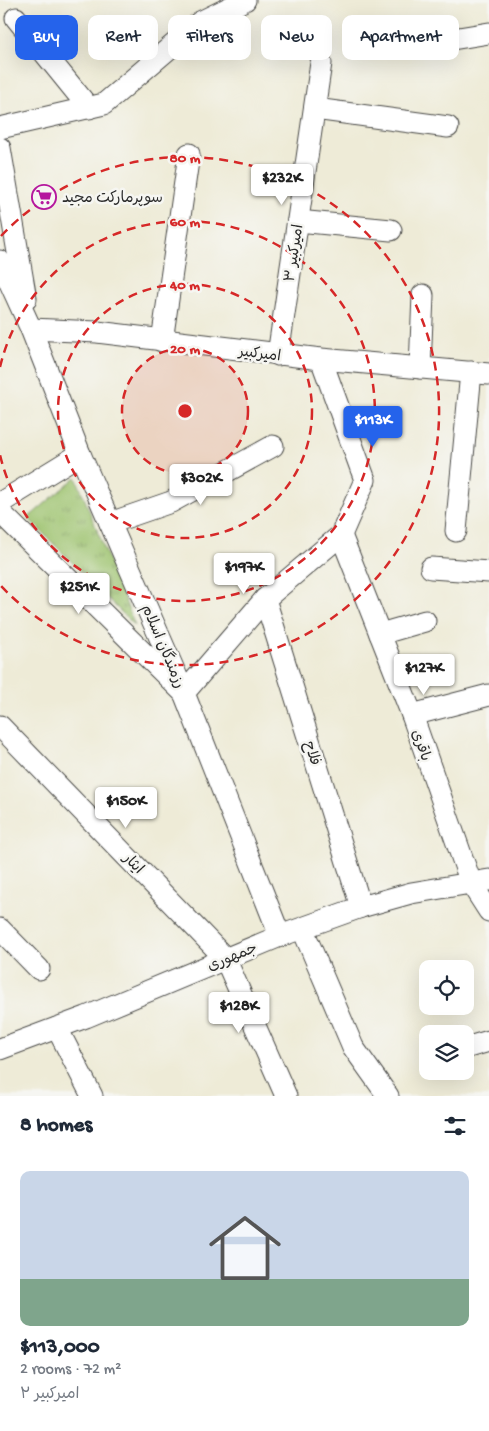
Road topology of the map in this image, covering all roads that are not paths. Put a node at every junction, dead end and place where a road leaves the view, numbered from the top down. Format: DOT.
graph roads {
  1 [pos="245,0"];
  2 [pos="222,5"];
  3 [pos="489,33"];
  4 [pos="459,38"];
  5 [pos="50,60"];
  6 [pos="321,63"];
  7 [pos="89,108"];
  8 [pos="315,109"];
  9 [pos="448,127"];
  10 [pos="0,128"];
  11 [pos="0,148"];
  12 [pos="189,154"];
  13 [pos="298,220"];
  14 [pos="391,230"];
  15 [pos="0,261"];
  16 [pos="423,295"];
  17 [pos="31,329"];
  18 [pos="162,341"];
  19 [pos="278,355"];
  20 [pos="321,359"];
  21 [pos="420,368"];
  22 [pos="480,373"];
  23 [pos="273,446"];
  24 [pos="80,454"];
  25 [pos="0,503"];
  26 [pos="0,512"];
  27 [pos="110,523"];
  28 [pos="456,531"];
  29 [pos="341,535"];
  30 [pos="431,568"];
  31 [pos="489,572"];
  32 [pos="265,598"];
  33 [pos="425,621"];
  34 [pos="380,634"];
  35 [pos="184,693"];
  36 [pos="489,695"];
  37 [pos="412,715"];
  38 [pos="0,726"];
  39 [pos="480,881"];
  40 [pos="361,907"];
  41 [pos="489,911"];
  42 [pos="0,929"];
  43 [pos="303,930"];
  44 [pos="280,936"];
  45 [pos="225,958"];
  46 [pos="39,970"];
  47 [pos="57,1028"];
  48 [pos="489,1041"];
  49 [pos="474,1045"];
  50 [pos="0,1049"];
  51 [pos="92,1096"];
  52 [pos="286,1096"];
  53 [pos="388,1096"];
  1 -- 2 [label="street"];
  2 -- 7 [label="street"];
  3 -- 4 [label="street"];
  5 -- 7 [label="street"];
  6 -- 8 [label="street, امیرکبیر ۳"];
  7 -- 10 [label="street"];
  8 -- 9 [label="street"];
  8 -- 13 [label="street, امیرکبیر ۳"];
  11 -- 17 [label="street, رزمندگان اسلام"];
  12 -- 18 [label="street"];
  13 -- 14 [label="street"];
  13 -- 19 [label="street, امیرکبیر ۳"];
  15 -- 17 [label="street, رزمندگان اسلام"];
  16 -- 21 [label="street"];
  17 -- 18 [label="street, امیرکبیر"];
  17 -- 24 [label="street, رزمندگان اسلام"];
  18 -- 19 [label="street, امیرکبیر"];
  19 -- 20 [label="street, امیرکبیر"];
  20 -- 21 [label="street, امیرکبیر"];
  20 -- 29 [label="street"];
  21 -- 22 [label="street, امیرکبیر"];
  22 -- 28 [label="street"];
  23 -- 27 [label="street"];
  24 -- 25 [label="street"];
  24 -- 27 [label="street, رزمندگان اسلام"];
  26 -- 35 [label="street"];
  27 -- 35 [label="street, رزمندگان اسلام"];
  29 -- 32 [label="street"];
  29 -- 34 [label="street, باقری"];
  30 -- 31 [label="street"];
  32 -- 35 [label="street"];
  32 -- 40 [label="street, فلاح"];
  33 -- 34 [label="street"];
  34 -- 37 [label="street, باقری"];
  35 -- 44 [label="street, رزمندگان اسلام"];
  36 -- 37 [label="street"];
  37 -- 39 [label="street, باقری"];
  38 -- 45 [label="street, ایثار"];
  39 -- 40 [label="street, جمهوری"];
  39 -- 41 [label="street, باقری"];
  40 -- 43 [label="street, جمهوری"];
  42 -- 46 [label="street"];
  43 -- 44 [label="street, جمهوری"];
  43 -- 53 [label="street"];
  44 -- 45 [label="street, جمهوری"];
  45 -- 47 [label="street, جمهوری"];
  45 -- 52 [label="street"];
  47 -- 50 [label="street, جمهوری"];
  47 -- 51 [label="street"];
  48 -- 49 [label="street"];
}
